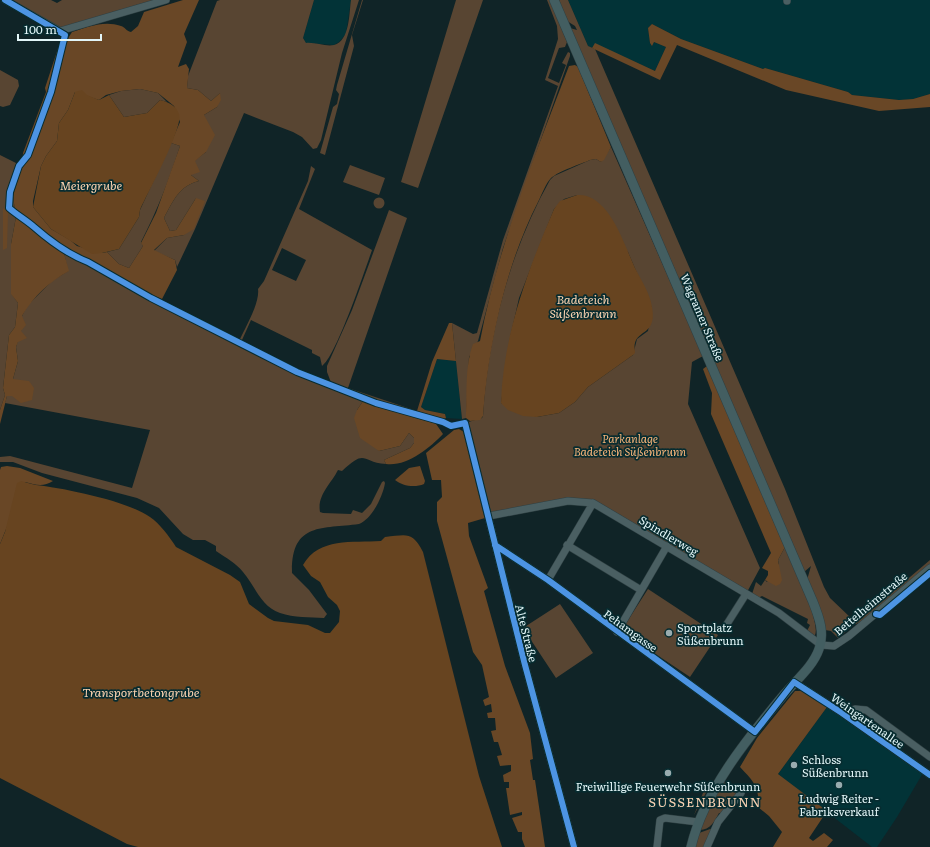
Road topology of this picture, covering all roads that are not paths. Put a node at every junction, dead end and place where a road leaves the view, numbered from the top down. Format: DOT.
graph roads {
  1 [pos="5,0"];
  2 [pos="166,0"];
  3 [pos="554,0"];
  4 [pos="465,423"];
  5 [pos="593,502"];
  6 [pos="489,516"];
  7 [pos="495,545"];
  8 [pos="567,545"];
  9 [pos="667,546"];
  10 [pos="930,568"];
  11 [pos="548,580"];
  12 [pos="641,590"];
  13 [pos="746,594"];
  14 [pos="727,624"];
  15 [pos="617,632"];
  16 [pos="821,645"];
  17 [pos="794,682"];
  18 [pos="842,713"];
  19 [pos="755,732"];
  20 [pos="930,757"];
  21 [pos="930,775"];
  22 [pos="741,794"];
  23 [pos="698,822"];
  24 [pos="574,847"];
  25 [pos="657,847"];
  26 [pos="691,847"];
  27 [pos="707,847"];
  1 -- 2 [label="street"];
  3 -- 16 [label="main road, Wagramer Straße"];
  4 -- 6 [label="street, Alte Straße"];
  5 -- 6 [label="street, Spindlerweg"];
  5 -- 8 [label="street"];
  5 -- 9 [label="street, Spindlerweg"];
  6 -- 7 [label="street, Alte Straße"];
  7 -- 11 [label="street, Pehamgasse"];
  7 -- 24 [label="street, Alte Straße"];
  8 -- 11 [label="street"];
  8 -- 12 [label="street"];
  9 -- 12 [label="street"];
  9 -- 13 [label="street, Spindlerweg"];
  10 -- 16 [label="street, Bettelheimstraße"];
  11 -- 15 [label="street, Pehamgasse"];
  12 -- 15 [label="street"];
  13 -- 14 [label="street"];
  13 -- 16 [label="street, Spindlerweg"];
  15 -- 19 [label="street, Pehamgasse"];
  16 -- 17 [label="main road"];
  17 -- 18 [label="street, Weingartenallee"];
  17 -- 19 [label="main road"];
  18 -- 20 [label="street, Weingartenallee"];
  18 -- 21 [label="street, Weingartenallee"];
  19 -- 23 [label="main road"];
  22 -- 27 [label="street"];
  23 -- 25 [label="street"];
  23 -- 26 [label="main road"];
}
